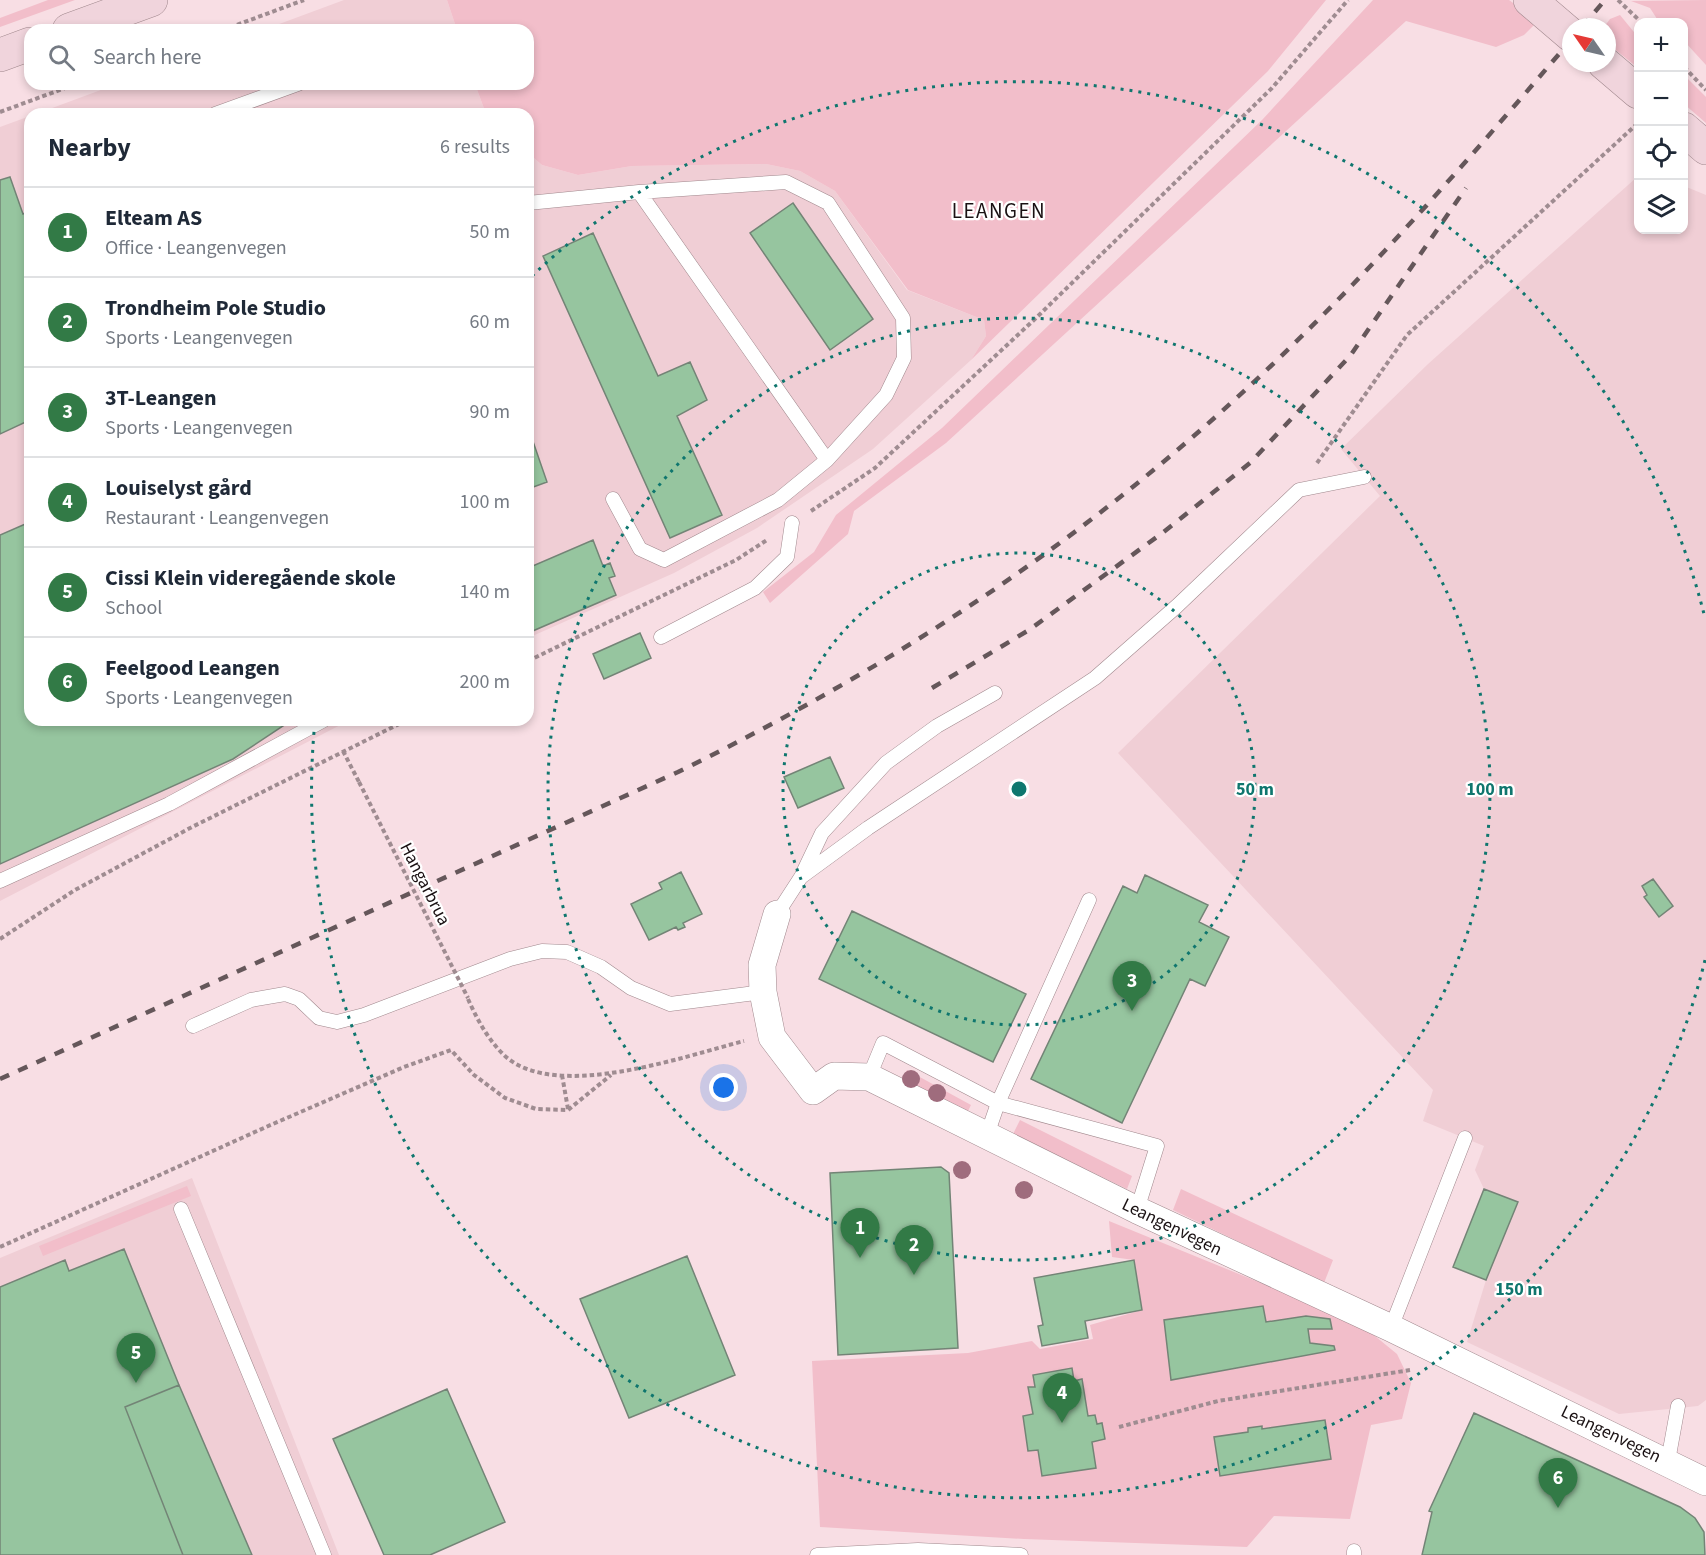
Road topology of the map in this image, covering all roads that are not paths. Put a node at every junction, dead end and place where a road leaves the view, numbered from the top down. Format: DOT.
graph roads {
  1 [pos="151,0"];
  2 [pos="1530,0"];
  3 [pos="85,24"];
  4 [pos="1562,27"];
  5 [pos="24,46"];
  6 [pos="0,55"];
  7 [pos="1615,72"];
  8 [pos="1634,89"];
  9 [pos="281,90"];
  10 [pos="232,108"];
  11 [pos="1688,133"];
  12 [pos="1706,148"];
  13 [pos="639,192"];
  14 [pos="534,202"];
  15 [pos="826,460"];
  16 [pos="1364,477"];
  17 [pos="613,499"];
  18 [pos="792,523"];
  19 [pos="661,637"];
  20 [pos="995,693"];
  21 [pos="313,726"];
  22 [pos="801,877"];
  23 [pos="0,881"];
  24 [pos="1089,900"];
  25 [pos="777,914"];
  26 [pos="763,992"];
  27 [pos="193,1026"];
  28 [pos="870,1077"];
  29 [pos="998,1103"];
  30 [pos="987,1135"];
  31 [pos="1465,1137"];
  32 [pos="181,1209"];
  33 [pos="1137,1210"];
  34 [pos="1391,1328"];
  35 [pos="1678,1406"];
  36 [pos="1668,1461"];
  37 [pos="1706,1482"];
  38 [pos="324,1555"];
  39 [pos="817,1555"];
  40 [pos="1021,1555"];
  1 -- 3 [label="street"];
  2 -- 4 [label="street"];
  5 -- 6 [label="street"];
  7 -- 8 [label="street"];
  9 -- 10 [label="lane"];
  11 -- 12 [label="street"];
  13 -- 14 [label="lane"];
  13 -- 15 [label="lane"];
  13 -- 15 [label="lane"];
  15 -- 17 [label="lane"];
  16 -- 22 [label="lane"];
  18 -- 19 [label="lane"];
  20 -- 22 [label="lane"];
  21 -- 23 [label="lane"];
  22 -- 25 [label="lane"];
  24 -- 29 [label="lane"];
  25 -- 26 [label="street, Leangenvegen"];
  26 -- 27 [label="lane"];
  26 -- 28 [label="street, Leangenvegen"];
  28 -- 29 [label="lane"];
  28 -- 30 [label="street, Leangenvegen"];
  29 -- 30 [label="lane"];
  29 -- 33 [label="lane"];
  30 -- 33 [label="street, Leangenvegen"];
  31 -- 34 [label="lane"];
  32 -- 38 [label="lane"];
  33 -- 34 [label="street, Leangenvegen"];
  34 -- 36 [label="street, Leangenvegen"];
  35 -- 36 [label="lane"];
  36 -- 37 [label="street, Leangenvegen"];
  39 -- 40 [label="lane"];
}
